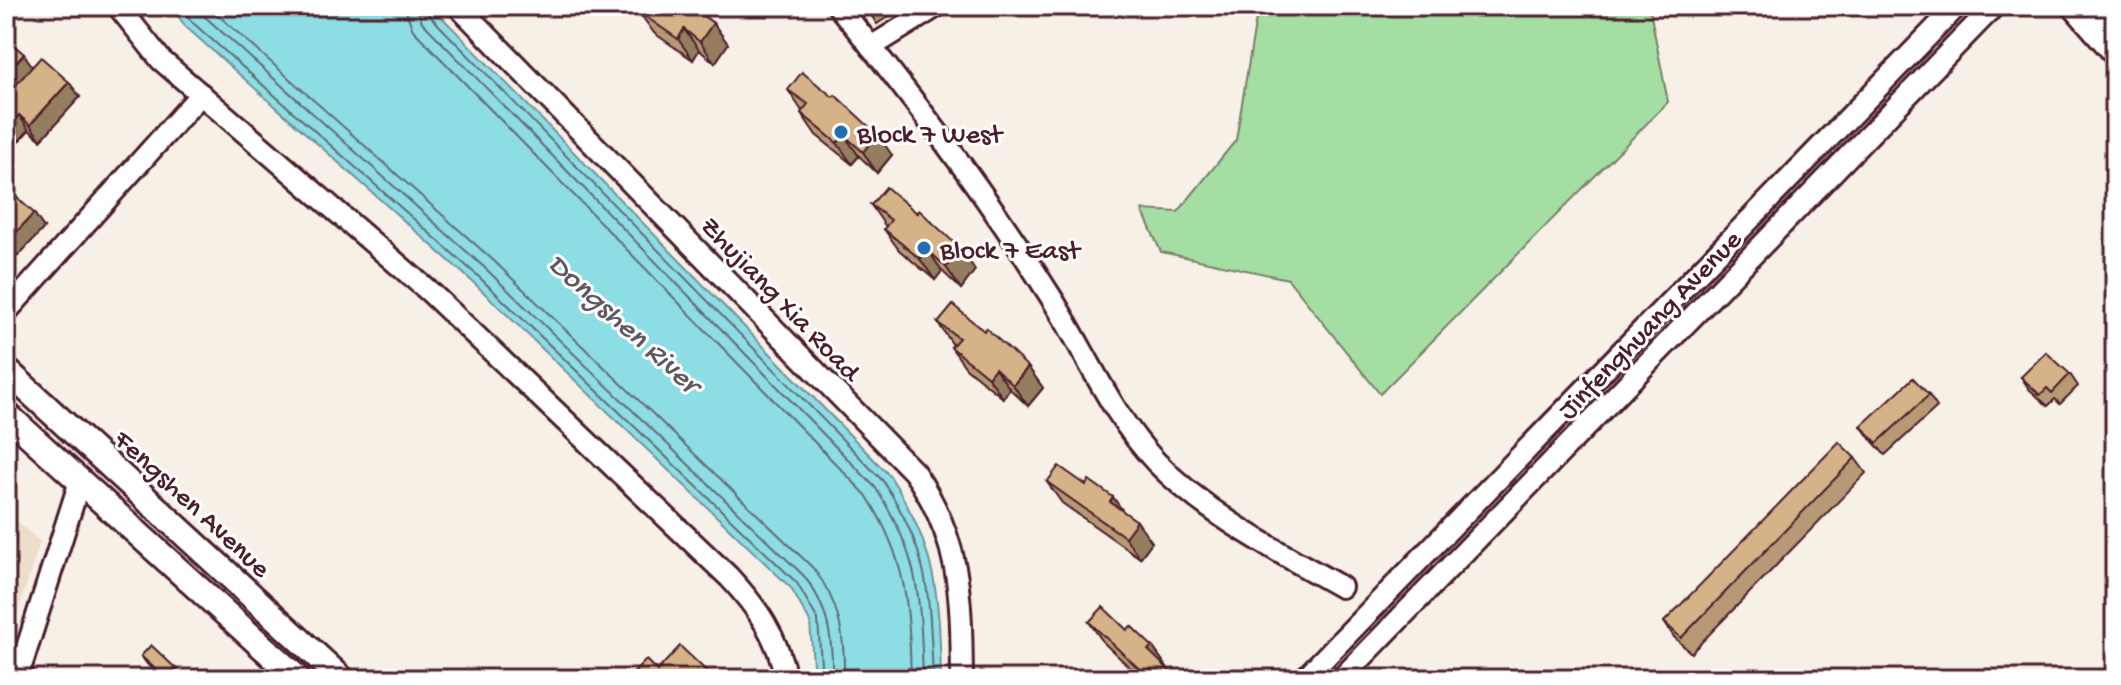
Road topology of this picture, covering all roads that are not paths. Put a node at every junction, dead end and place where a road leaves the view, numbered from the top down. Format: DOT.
graph roads {
  1 [pos="118,6"];
  2 [pos="458,6"];
  3 [pos="838,6"];
  4 [pos="937,6"];
  5 [pos="1957,6"];
  6 [pos="1994,6"];
  7 [pos="2072,6"];
  8 [pos="2098,6"];
  9 [pos="871,47"];
  10 [pos="2115,47"];
  11 [pos="2115,55"];
  12 [pos="201,94"];
  13 [pos="6,312"];
  14 [pos="6,370"];
  15 [pos="6,414"];
  16 [pos="80,481"];
  17 [pos="1341,587"];
  18 [pos="17,679"];
  19 [pos="298,679"];
  20 [pos="342,679"];
  21 [pos="786,679"];
  22 [pos="962,679"];
  23 [pos="1304,679"];
  24 [pos="1341,679"];
  1 -- 12 [label="street"];
  2 -- 22 [label="street, Zhujiang Xia Road"];
  3 -- 9 [label="street"];
  4 -- 9 [label="street"];
  5 -- 23 [label="street, Jinfenghuang Avenue"];
  6 -- 24 [label="street, Jinfenghuang Avenue"];
  7 -- 11 [label="street"];
  8 -- 10 [label="street"];
  9 -- 17 [label="street"];
  12 -- 13 [label="street"];
  12 -- 21 [label="street"];
  14 -- 20 [label="main road, Fengshen Avenue"];
  15 -- 16 [label="main road"];
  16 -- 18 [label="street"];
  16 -- 19 [label="main road"];
}
